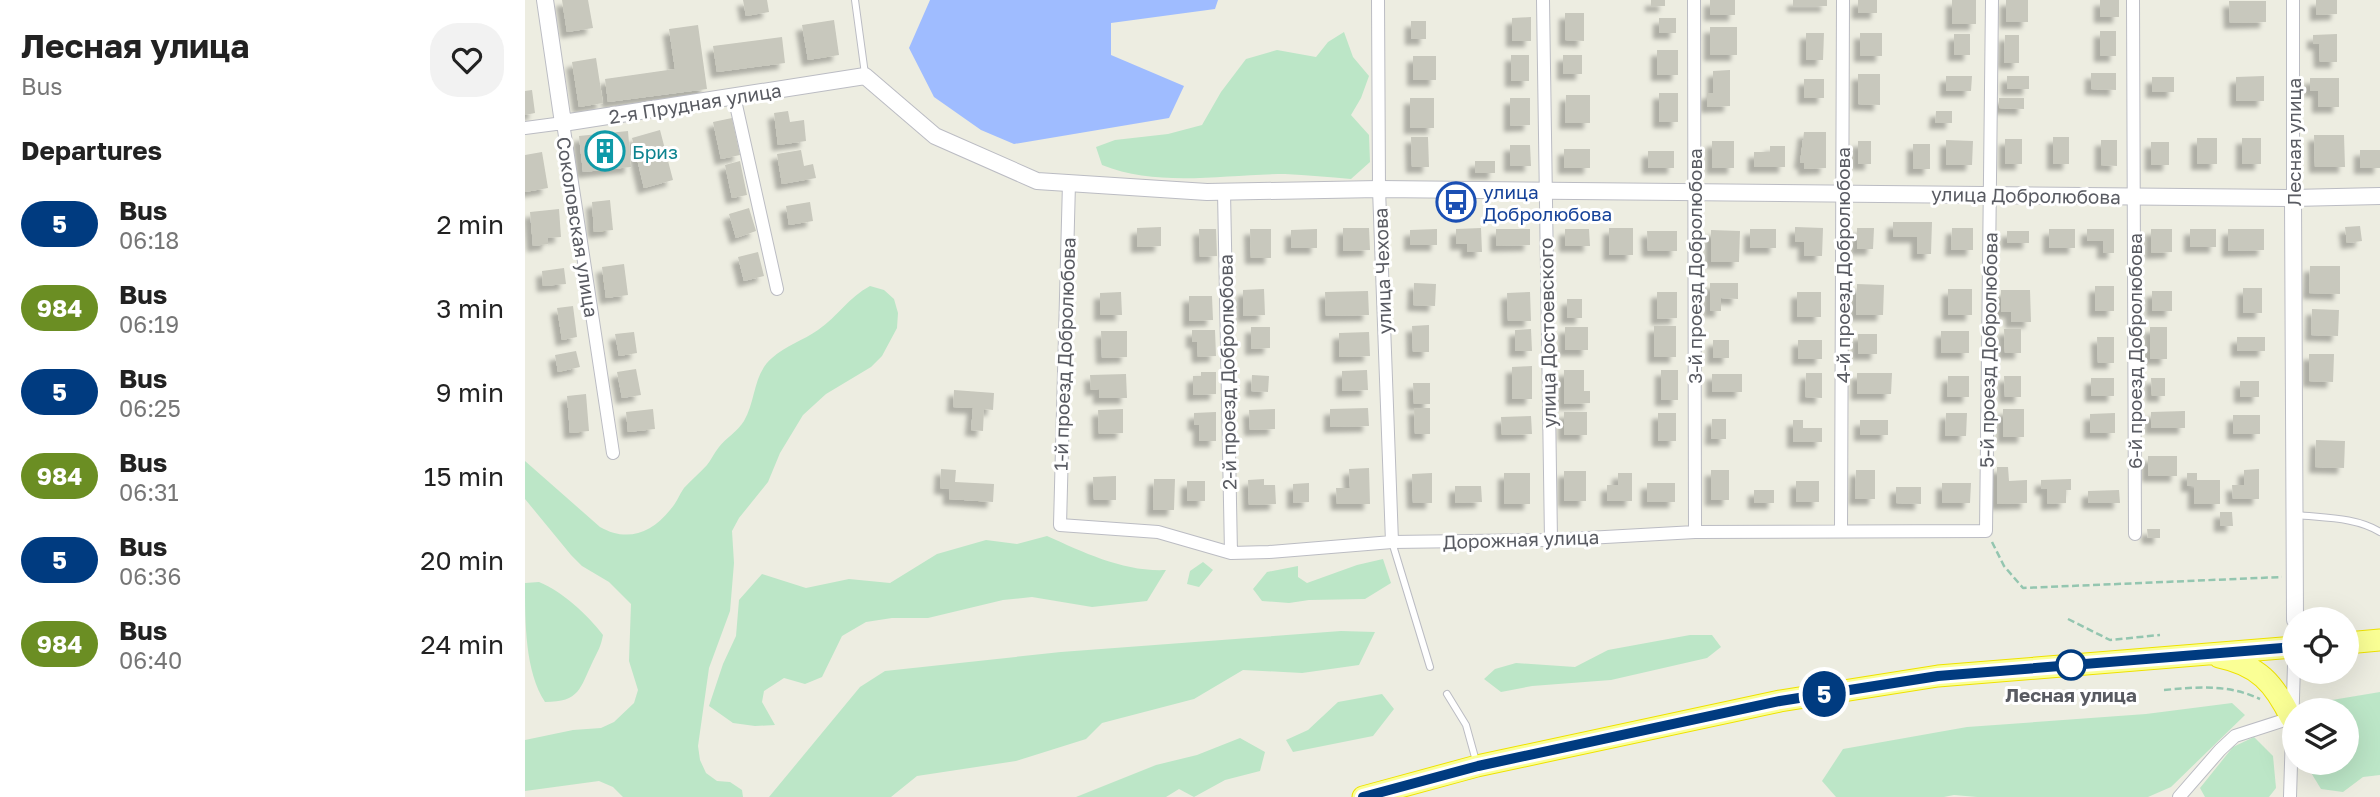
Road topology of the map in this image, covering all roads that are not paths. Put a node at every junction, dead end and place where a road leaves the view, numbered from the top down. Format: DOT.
graph roads {
  1 [pos="545,0"];
  2 [pos="855,0"];
  3 [pos="1378,0"];
  4 [pos="1543,0"];
  5 [pos="1694,0"];
  6 [pos="1843,0"];
  7 [pos="1992,0"];
  8 [pos="2133,0"];
  9 [pos="2293,0"];
  10 [pos="865,76"];
  11 [pos="734,96"];
  12 [pos="562,123"];
  13 [pos="525,128"];
  14 [pos="1069,183"];
  15 [pos="1379,189"];
  16 [pos="1544,190"];
  17 [pos="1224,191"];
  18 [pos="1694,192"];
  19 [pos="1843,193"];
  20 [pos="1990,195"];
  21 [pos="2133,196"];
  22 [pos="2380,197"];
  23 [pos="2293,198"];
  24 [pos="777,289"];
  25 [pos="613,453"];
  26 [pos="2295,515"];
  27 [pos="1060,526"];
  28 [pos="1841,530"];
  29 [pos="1986,531"];
  30 [pos="1695,532"];
  31 [pos="2380,532"];
  32 [pos="2135,534"];
  33 [pos="1551,540"];
  34 [pos="1392,542"];
  35 [pos="1231,553"];
  36 [pos="2295,607"];
  37 [pos="2380,640"];
  38 [pos="2359,642"];
  39 [pos="2282,648"];
  40 [pos="2207,654"];
  41 [pos="1430,667"];
  42 [pos="1447,694"];
  43 [pos="2282,699"];
  44 [pos="2282,721"];
  45 [pos="1478,766"];
  46 [pos="2290,775"];
  47 [pos="1363,797"];
  48 [pos="2179,797"];
  49 [pos="2290,797"];
  1 -- 12 [label="street, Соколовская улица"];
  2 -- 10 [label="lane"];
  3 -- 15 [label="street, улица Чехова"];
  4 -- 16 [label="street, улица Достоевского"];
  5 -- 18 [label="street, 3-й проезд Добролюбова"];
  6 -- 19 [label="street, 4-й проезд Добролюбова"];
  7 -- 20 [label="street, 5-й проезд Добролюбова"];
  8 -- 21 [label="street, 6-й проезд Добролюбова"];
  9 -- 23 [label="street, Лесная улица"];
  10 -- 11 [label="street, 2-я Прудная улица"];
  10 -- 14 [label="street, улица Добролюбова"];
  11 -- 12 [label="street, 2-я Прудная улица"];
  11 -- 24 [label="street"];
  12 -- 13 [label="street, 2-я Прудная улица"];
  12 -- 25 [label="street, Соколовская улица"];
  14 -- 17 [label="street, улица Добролюбова"];
  14 -- 27 [label="street, 1-й проезд Добролюбова"];
  15 -- 16 [label="street, улица Добролюбова"];
  15 -- 17 [label="street, улица Добролюбова"];
  15 -- 34 [label="street, улица Чехова"];
  16 -- 18 [label="street, улица Добролюбова"];
  16 -- 33 [label="street, улица Достоевского"];
  17 -- 35 [label="street, 2-й проезд Добролюбова"];
  18 -- 19 [label="street, улица Добролюбова"];
  18 -- 30 [label="street, 3-й проезд Добролюбова"];
  19 -- 20 [label="street, улица Добролюбова"];
  19 -- 28 [label="street, 4-й проезд Добролюбова"];
  20 -- 21 [label="street, улица Добролюбова"];
  20 -- 29 [label="street, 5-й проезд Добролюбова"];
  21 -- 23 [label="street, улица Добролюбова"];
  21 -- 32 [label="street, 6-й проезд Добролюбова"];
  22 -- 23 [label="street, улица Добролюбова"];
  23 -- 26 [label="street, Лесная улица"];
  26 -- 31 [label="lane"];
  26 -- 36 [label="street, Лесная улица"];
  27 -- 35 [label="street, Дорожная улица"];
  28 -- 29 [label="street, Дорожная улица"];
  28 -- 30 [label="street, Дорожная улица"];
  30 -- 33 [label="street, Дорожная улица"];
  33 -- 34 [label="street, Дорожная улица"];
  34 -- 35 [label="street, Дорожная улица"];
  34 -- 41 [label="lane"];
  37 -- 38 [label="highway"];
  39 -- 40 [label="highway"];
  40 -- 43 [label="highway"];
  40 -- 45 [label="highway"];
  42 -- 45 [label="lane"];
  44 -- 48 [label="street"];
  45 -- 47 [label="highway"];
  46 -- 49 [label="street"];
}
